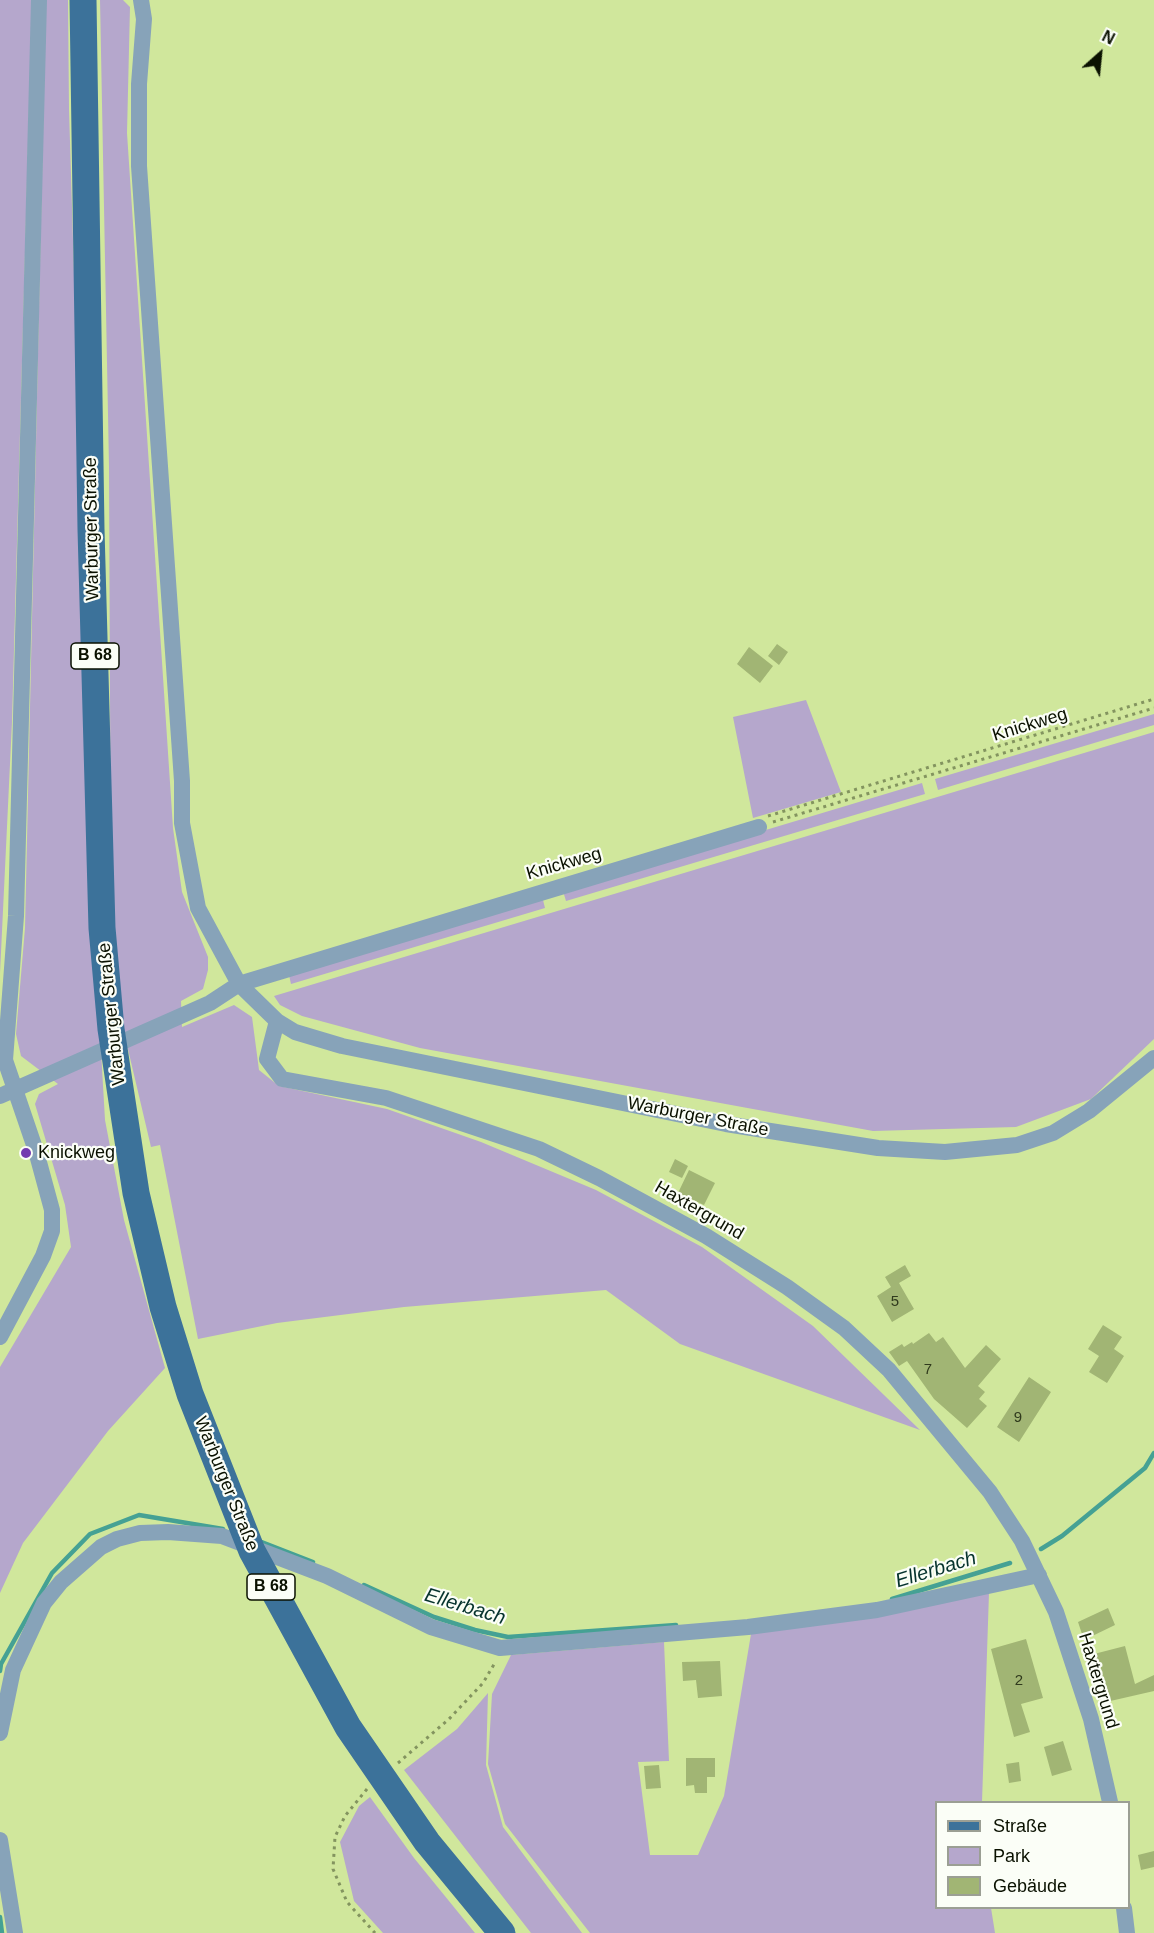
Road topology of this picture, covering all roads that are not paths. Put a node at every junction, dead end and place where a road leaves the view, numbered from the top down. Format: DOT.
graph roads {
  1 [pos="39,0"];
  2 [pos="83,0"];
  3 [pos="141,0"];
  4 [pos="759,827"];
  5 [pos="239,984"];
  6 [pos="277,1022"];
  7 [pos="1154,1058"];
  8 [pos="7,1093"];
  9 [pos="0,1337"];
  10 [pos="1039,1575"];
  11 [pos="0,1733"];
  12 [pos="1110,1801"];
  13 [pos="0,1840"];
  14 [pos="1124,1909"];
  15 [pos="15,1933"];
  16 [pos="502,1933"];
  17 [pos="1127,1933"];
  1 -- 8 [label="street"];
  2 -- 16 [label="main road, Warburger Straße / B 68"];
  3 -- 5 [label="street, Warburger Straße"];
  4 -- 5 [label="street, Knickweg"];
  5 -- 6 [label="street, Warburger Straße"];
  5 -- 8 [label="street, Knickweg"];
  6 -- 7 [label="street, Warburger Straße"];
  6 -- 10 [label="street, Haxtergrund"];
  8 -- 9 [label="street"];
  10 -- 11 [label="street"];
  10 -- 12 [label="street, Haxtergrund"];
  13 -- 15 [label="street"];
  14 -- 17 [label="street"];
}
